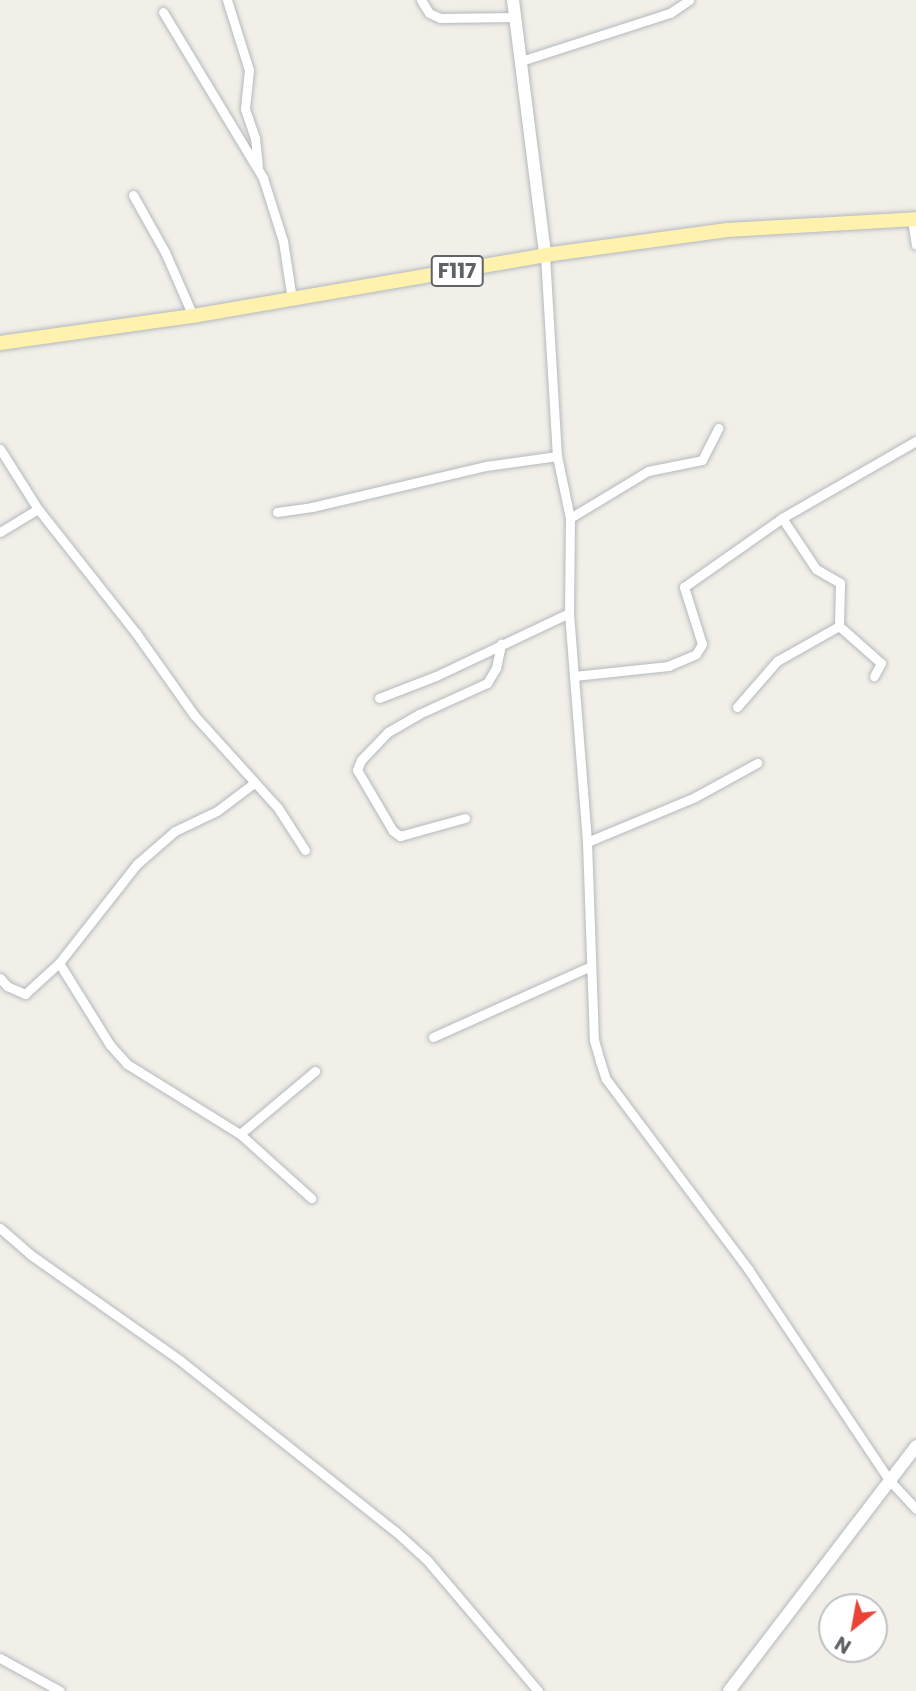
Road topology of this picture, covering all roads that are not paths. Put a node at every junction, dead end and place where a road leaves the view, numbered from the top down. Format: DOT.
graph roads {
  1 [pos="227,0"];
  2 [pos="421,0"];
  3 [pos="513,0"];
  4 [pos="689,0"];
  5 [pos="163,12"];
  6 [pos="515,17"];
  7 [pos="522,61"];
  8 [pos="259,171"];
  9 [pos="133,195"];
  10 [pos="914,219"];
  11 [pos="916,245"];
  12 [pos="545,255"];
  13 [pos="292,299"];
  14 [pos="193,316"];
  15 [pos="0,343"];
  16 [pos="718,428"];
  17 [pos="916,441"];
  18 [pos="0,449"];
  19 [pos="557,456"];
  20 [pos="38,509"];
  21 [pos="277,512"];
  22 [pos="570,518"];
  23 [pos="782,518"];
  24 [pos="0,532"];
  25 [pos="569,613"];
  26 [pos="839,626"];
  27 [pos="500,644"];
  28 [pos="574,676"];
  29 [pos="874,676"];
  30 [pos="379,698"];
  31 [pos="737,707"];
  32 [pos="757,763"];
  33 [pos="254,783"];
  34 [pos="466,818"];
  35 [pos="587,842"];
  36 [pos="305,850"];
  37 [pos="58,963"];
  38 [pos="591,966"];
  39 [pos="0,978"];
  40 [pos="433,1037"];
  41 [pos="315,1071"];
  42 [pos="240,1134"];
  43 [pos="311,1198"];
  44 [pos="0,1228"];
  45 [pos="916,1446"];
  46 [pos="890,1481"];
  47 [pos="916,1509"];
  48 [pos="0,1658"];
  49 [pos="535,1690"];
  50 [pos="60,1691"];
  51 [pos="729,1691"];
  1 -- 8 [label="street"];
  2 -- 6 [label="street"];
  3 -- 6 [label="main road"];
  4 -- 7 [label="street"];
  5 -- 8 [label="street"];
  6 -- 7 [label="main road"];
  7 -- 12 [label="main road"];
  8 -- 13 [label="street"];
  9 -- 14 [label="street"];
  10 -- 11 [label="street"];
  10 -- 12 [label="main road, F117"];
  12 -- 13 [label="main road, F117"];
  12 -- 19 [label="street"];
  13 -- 14 [label="main road, F117"];
  14 -- 15 [label="main road, F117"];
  16 -- 22 [label="street"];
  17 -- 23 [label="street"];
  18 -- 20 [label="street"];
  19 -- 21 [label="street"];
  19 -- 22 [label="street"];
  20 -- 24 [label="street"];
  20 -- 33 [label="street"];
  22 -- 25 [label="street"];
  23 -- 26 [label="street"];
  23 -- 28 [label="street"];
  25 -- 27 [label="street"];
  25 -- 28 [label="street"];
  26 -- 29 [label="street"];
  26 -- 31 [label="street"];
  27 -- 30 [label="street"];
  27 -- 34 [label="street"];
  28 -- 35 [label="street"];
  32 -- 35 [label="street"];
  33 -- 36 [label="street"];
  33 -- 37 [label="street"];
  35 -- 38 [label="street"];
  37 -- 39 [label="street"];
  37 -- 42 [label="street"];
  38 -- 40 [label="street"];
  38 -- 46 [label="street"];
  41 -- 42 [label="street"];
  42 -- 43 [label="street"];
  44 -- 49 [label="street"];
  45 -- 46 [label="main road"];
  46 -- 47 [label="street"];
  46 -- 51 [label="main road"];
  48 -- 50 [label="street"];
}
